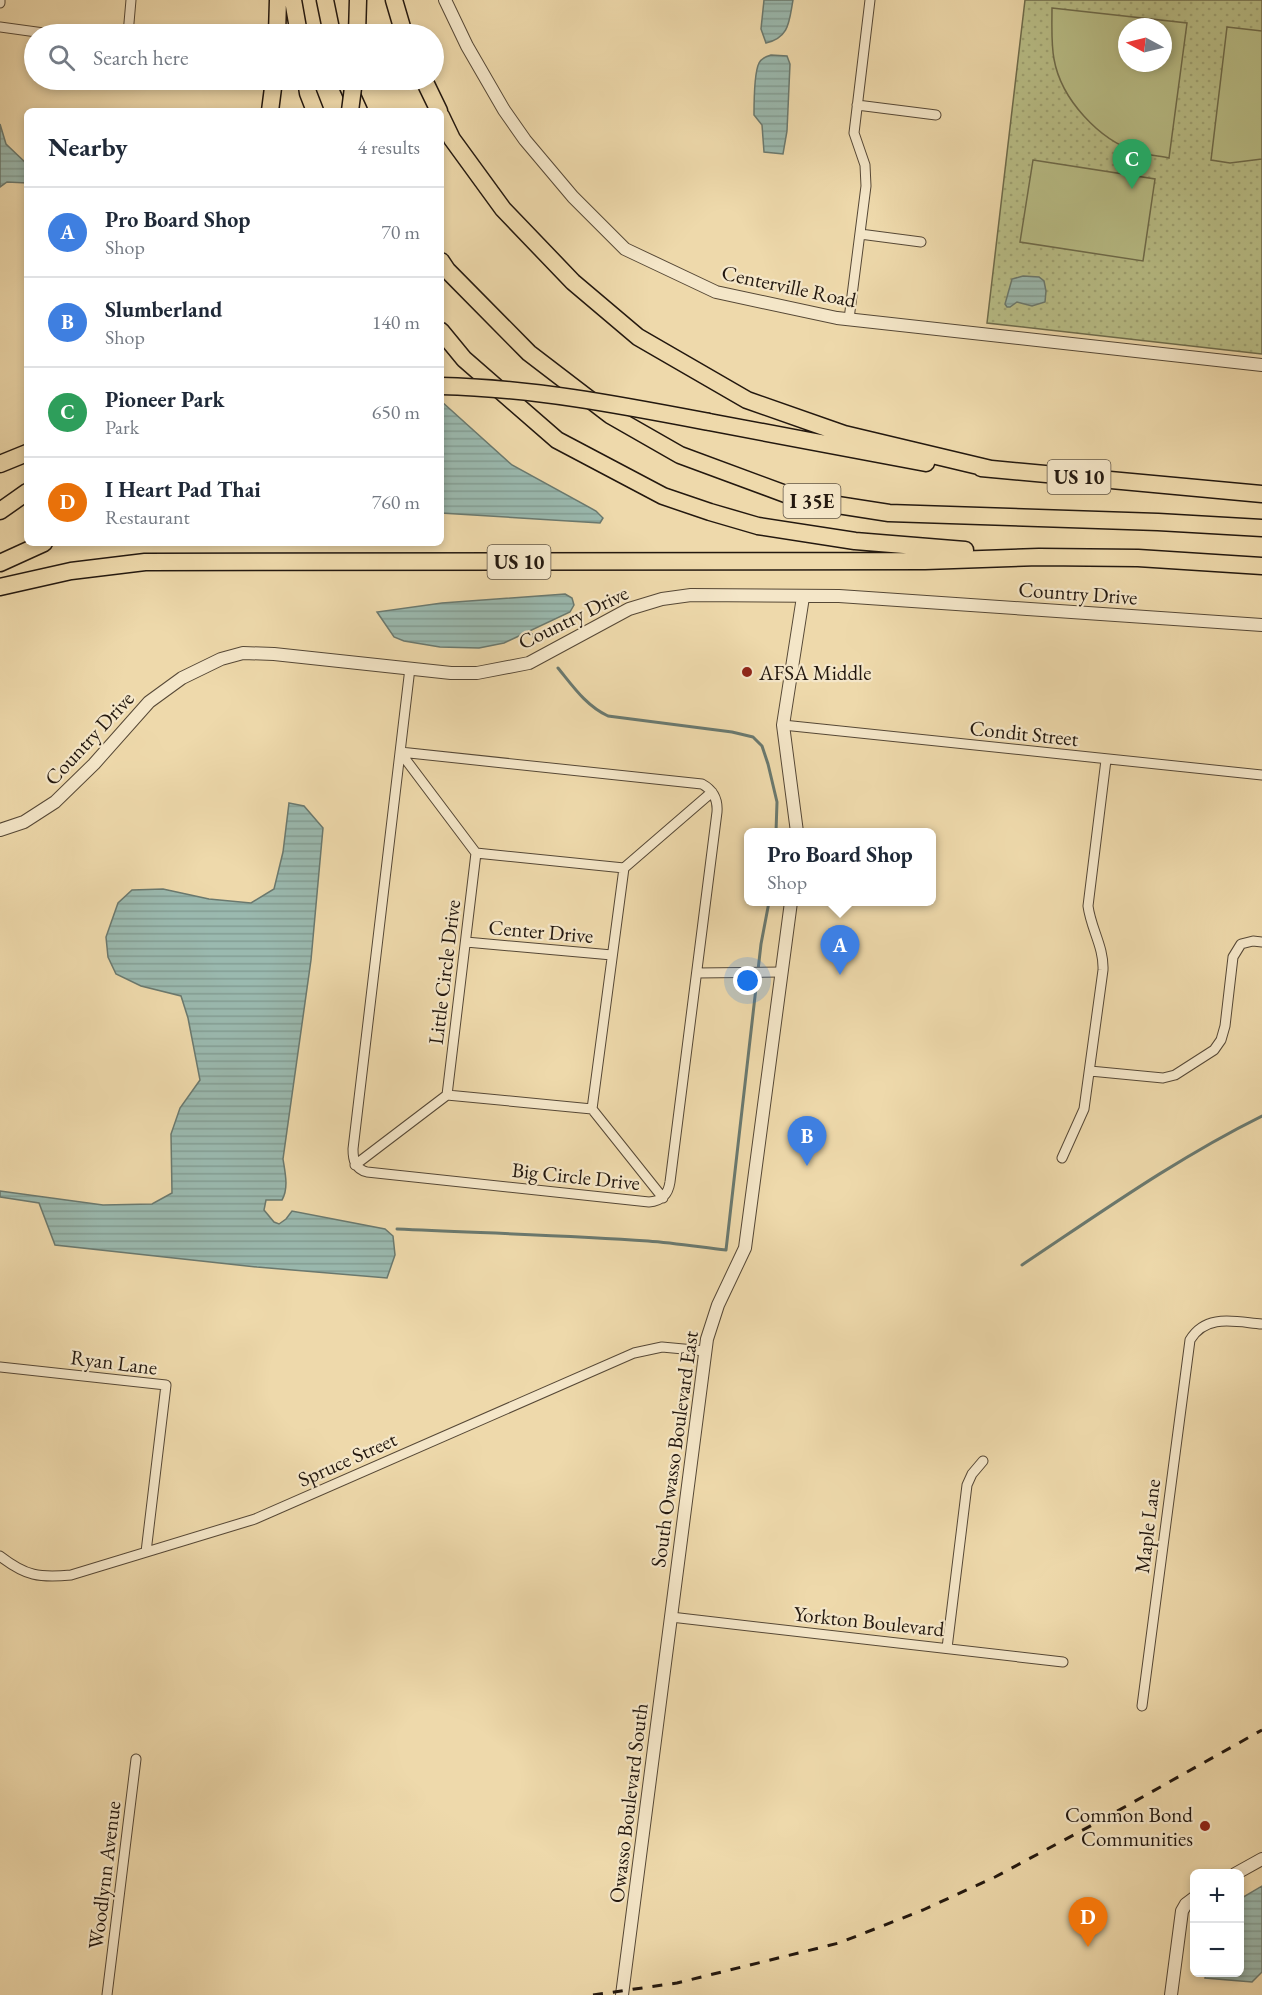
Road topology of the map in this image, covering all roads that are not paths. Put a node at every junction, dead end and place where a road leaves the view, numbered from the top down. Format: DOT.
graph roads {
  1 [pos="131,0"];
  2 [pos="278,0"];
  3 [pos="293,0"];
  4 [pos="325,0"];
  5 [pos="394,0"];
  6 [pos="445,0"];
  7 [pos="870,0"];
  8 [pos="358,8"];
  9 [pos="129,24"];
  10 [pos="277,24"];
  11 [pos="297,24"];
  12 [pos="330,24"];
  13 [pos="357,24"];
  14 [pos="401,24"];
  15 [pos="0,27"];
  16 [pos="24,30"];
  17 [pos="273,90"];
  18 [pos="308,90"];
  19 [pos="350,90"];
  20 [pos="353,90"];
  21 [pos="429,90"];
  22 [pos="857,105"];
  23 [pos="270,108"];
  24 [pos="314,108"];
  25 [pos="350,108"];
  26 [pos="358,108"];
  27 [pos="438,108"];
  28 [pos="936,115"];
  29 [pos="444,122"];
  30 [pos="860,234"];
  31 [pos="921,242"];
  32 [pos="444,266"];
  33 [pos="849,319"];
  34 [pos="444,336"];
  35 [pos="1262,365"];
  36 [pos="444,386"];
  37 [pos="24,454"];
  38 [pos="0,464"];
  39 [pos="991,469"];
  40 [pos="1167,486"];
  41 [pos="24,494"];
  42 [pos="1262,494"];
  43 [pos="1262,504"];
  44 [pos="0,511"];
  45 [pos="1262,528"];
  46 [pos="37,546"];
  47 [pos="1039,557"];
  48 [pos="0,563"];
  49 [pos="1262,566"];
  50 [pos="0,587"];
  51 [pos="803,597"];
  52 [pos="1262,625"];
  53 [pos="410,668"];
  54 [pos="783,725"];
  55 [pos="400,752"];
  56 [pos="1106,760"];
  57 [pos="1262,775"];
  58 [pos="712,792"];
  59 [pos="797,828"];
  60 [pos="0,830"];
  61 [pos="476,853"];
  62 [pos="624,868"];
  63 [pos="790,906"];
  64 [pos="466,942"];
  65 [pos="1262,942"];
  66 [pos="612,956"];
  67 [pos="782,972"];
  68 [pos="697,973"];
  69 [pos="1090,1071"];
  70 [pos="447,1095"];
  71 [pos="592,1109"];
  72 [pos="1062,1158"];
  73 [pos="355,1165"];
  74 [pos="663,1198"];
  75 [pos="1262,1324"];
  76 [pos="705,1351"];
  77 [pos="0,1367"];
  78 [pos="983,1461"];
  79 [pos="146,1552"];
  80 [pos="0,1556"];
  81 [pos="671,1617"];
  82 [pos="947,1648"];
  83 [pos="1063,1662"];
  84 [pos="1142,1706"];
  85 [pos="136,1759"];
  86 [pos="1262,1859"];
  87 [pos="1244,1869"];
  88 [pos="1190,1901"];
  89 [pos="107,1995"];
  90 [pos="622,1995"];
  91 [pos="1171,1995"];
  1 -- 9 [label="street"];
  2 -- 10 [label="highway"];
  3 -- 11 [label="highway"];
  4 -- 12 [label="highway"];
  5 -- 14 [label="highway"];
  6 -- 33 [label="street, Centerville Road"];
  7 -- 22 [label="street"];
  8 -- 13 [label="highway"];
  15 -- 16 [label="street"];
  17 -- 23 [label="highway"];
  18 -- 24 [label="highway"];
  19 -- 26 [label="highway"];
  20 -- 25 [label="highway, bridge"];
  21 -- 27 [label="highway"];
  22 -- 28 [label="street"];
  22 -- 30 [label="street"];
  29 -- 39 [label="highway"];
  30 -- 31 [label="street"];
  30 -- 33 [label="street"];
  32 -- 45 [label="highway, I 35E"];
  33 -- 35 [label="street, Centerville Road"];
  34 -- 47 [label="highway, I 35E"];
  36 -- 39 [label="highway, US 10, bridge"];
  37 -- 38 [label="highway"];
  39 -- 40 [label="highway, US 10"];
  40 -- 42 [label="highway"];
  40 -- 43 [label="highway, US 10"];
  41 -- 44 [label="highway"];
  46 -- 48 [label="highway"];
  47 -- 49 [label="highway, I 35E"];
  47 -- 50 [label="highway, US 10"];
  51 -- 52 [label="street, Country Drive"];
  51 -- 53 [label="street, Country Drive"];
  51 -- 54 [label="street"];
  53 -- 55 [label="street"];
  53 -- 60 [label="street, Country Drive"];
  54 -- 56 [label="street, Condit Street"];
  54 -- 59 [label="street"];
  55 -- 58 [label="street"];
  55 -- 61 [label="street"];
  55 -- 73 [label="street"];
  56 -- 57 [label="street, Condit Street"];
  56 -- 69 [label="street"];
  58 -- 62 [label="street"];
  58 -- 68 [label="street, Big Circle Drive"];
  61 -- 62 [label="street"];
  61 -- 64 [label="street, Little Circle Drive"];
  62 -- 66 [label="street"];
  63 -- 67 [label="street, South Owasso Boulevard East"];
  64 -- 66 [label="street, Center Drive"];
  64 -- 70 [label="street, Little Circle Drive"];
  65 -- 69 [label="street"];
  66 -- 71 [label="street"];
  67 -- 68 [label="street"];
  67 -- 76 [label="street, South Owasso Boulevard East"];
  68 -- 74 [label="street, Big Circle Drive"];
  69 -- 72 [label="street"];
  70 -- 71 [label="street"];
  70 -- 73 [label="street"];
  71 -- 74 [label="street"];
  73 -- 74 [label="street, Big Circle Drive"];
  75 -- 84 [label="street, Maple Lane"];
  76 -- 79 [label="street, Spruce Street"];
  76 -- 81 [label="street, South Owasso Boulevard East"];
  77 -- 79 [label="street, Ryan Lane"];
  78 -- 82 [label="street"];
  79 -- 80 [label="street, Spruce Street"];
  81 -- 82 [label="street, Yorkton Boulevard"];
  81 -- 90 [label="street, Owasso Boulevard South"];
  82 -- 83 [label="street, Yorkton Boulevard"];
  85 -- 89 [label="street, Woodlynn Avenue"];
  86 -- 87 [label="street"];
  88 -- 91 [label="street"];
}
